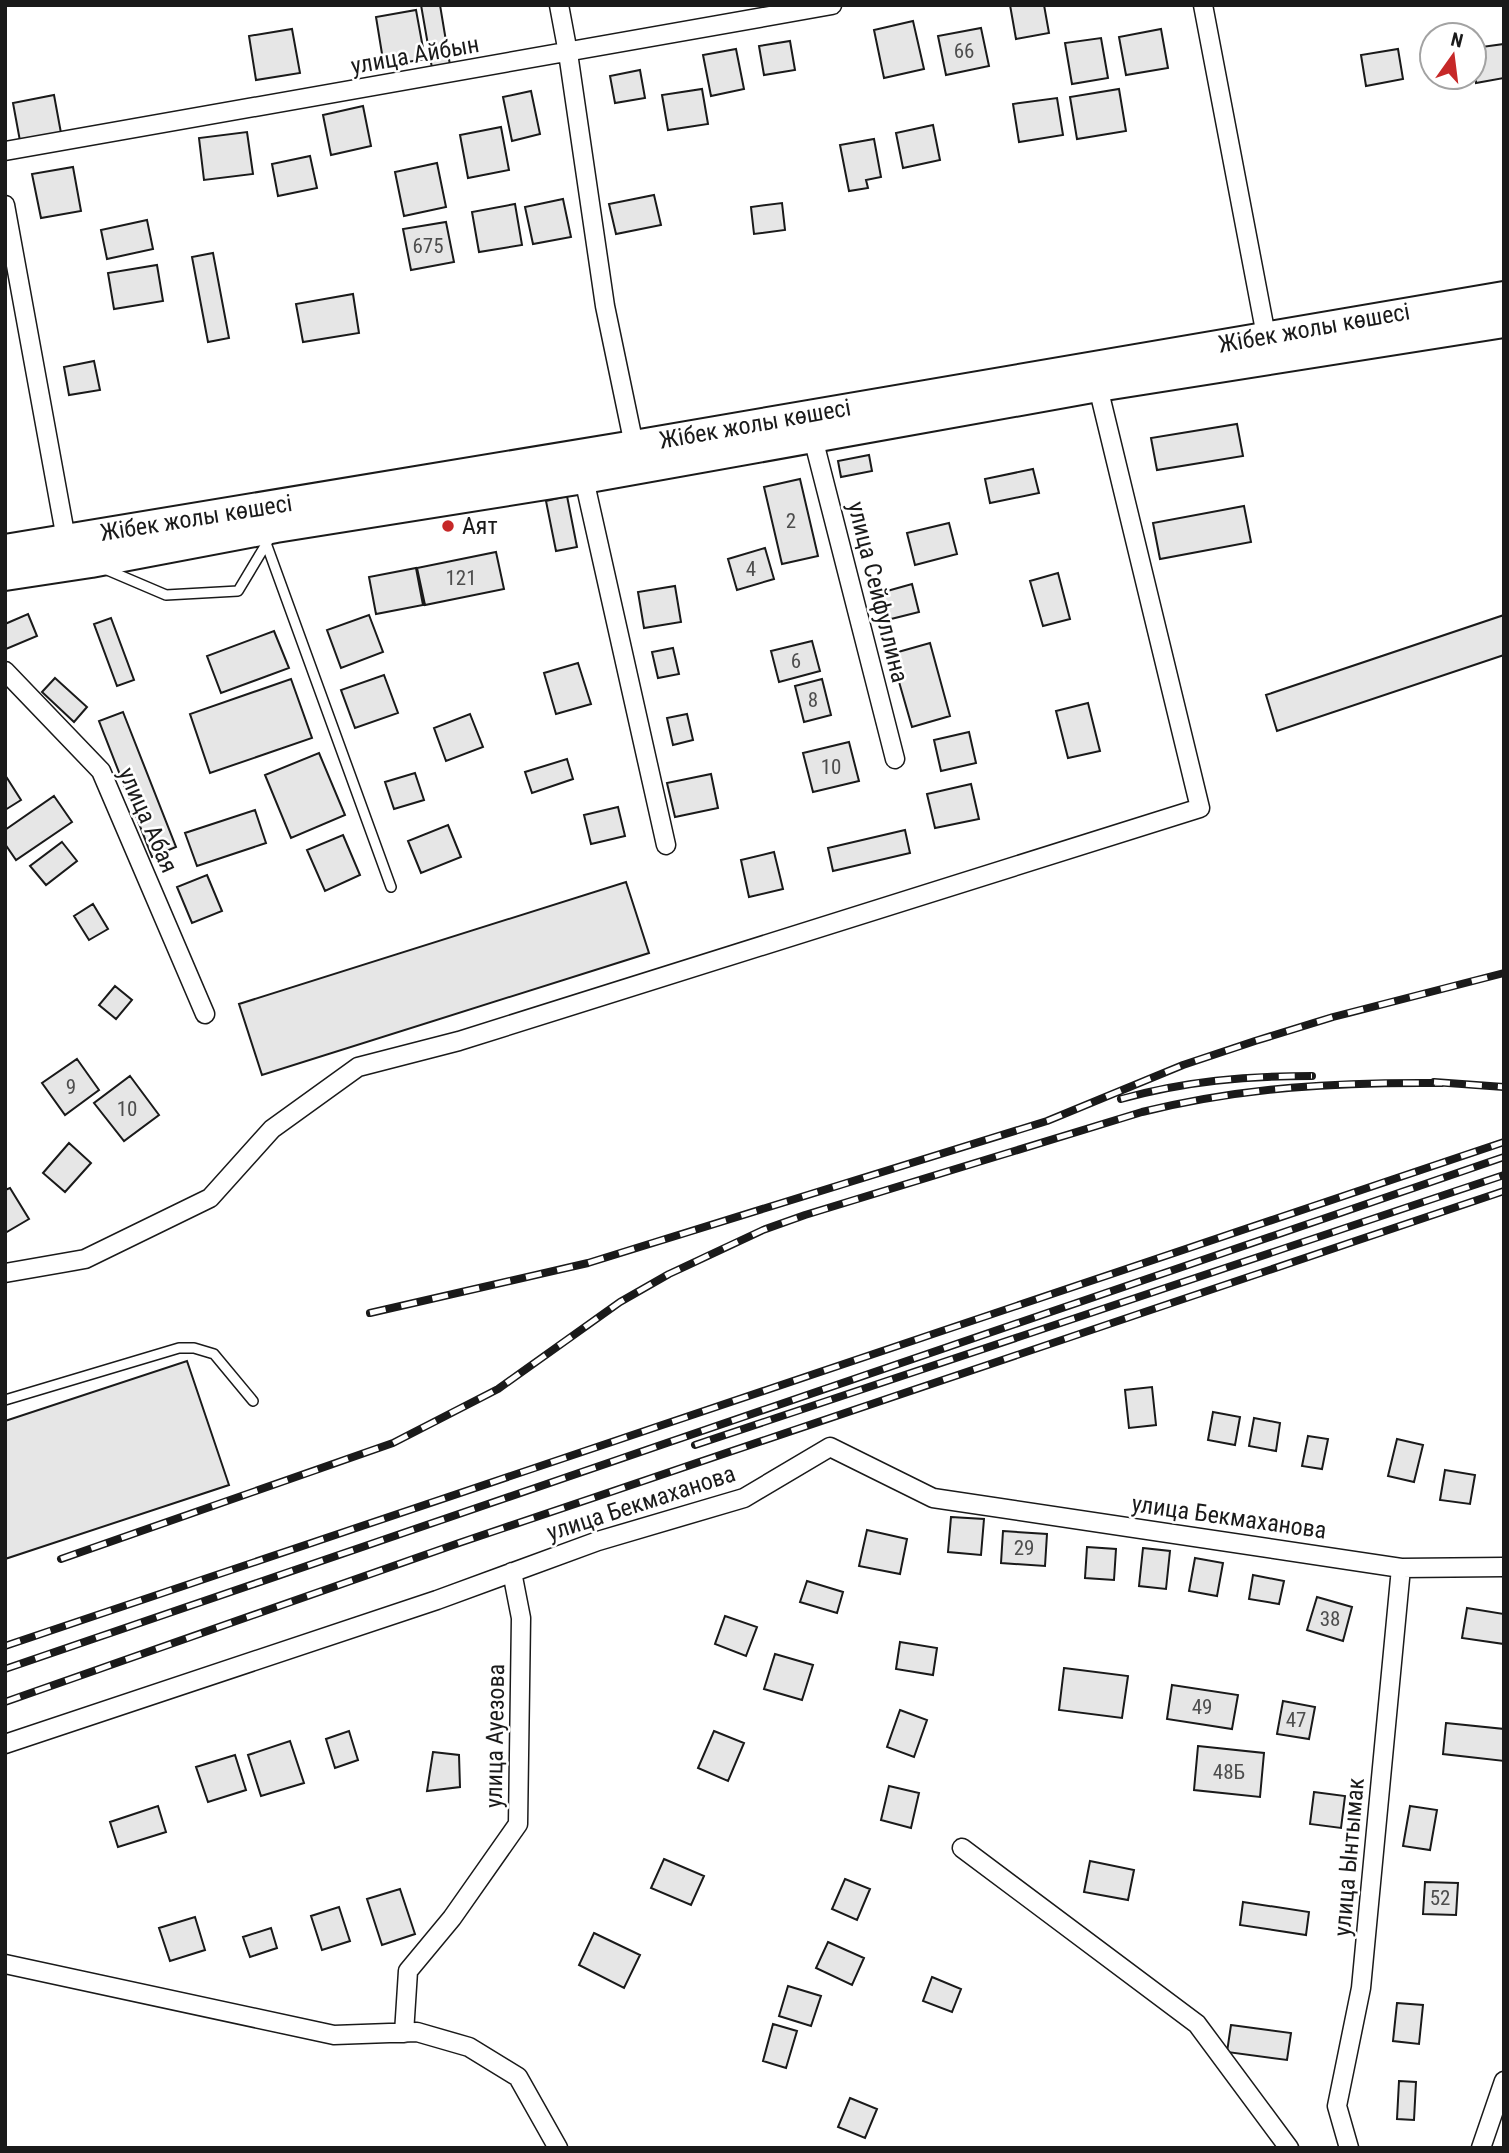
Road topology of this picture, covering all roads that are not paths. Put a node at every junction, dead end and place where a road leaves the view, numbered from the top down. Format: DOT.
graph roads {
  1 [pos="559,5"];
  2 [pos="832,5"];
  3 [pos="1202,5"];
  4 [pos="568,53"];
  5 [pos="5,151"];
  6 [pos="5,205"];
  7 [pos="1504,296"];
  8 [pos="1504,323"];
  9 [pos="1268,348"];
  10 [pos="1098,387"];
  11 [pos="813,438"];
  12 [pos="634,445"];
  13 [pos="584,479"];
  14 [pos="271,536"];
  15 [pos="66,539"];
  16 [pos="5,549"];
  17 [pos="91,563"];
  18 [pos="5,576"];
  19 [pos="5,671"];
  20 [pos="895,759"];
  21 [pos="666,845"];
  22 [pos="391,887"];
  23 [pos="205,1014"];
  24 [pos="5,1273"];
  25 [pos="5,1400"];
  26 [pos="253,1401"];
  27 [pos="1504,1567"];
  28 [pos="1401,1568"];
  29 [pos="512,1572"];
  30 [pos="5,1744"];
  31 [pos="962,1848"];
  32 [pos="5,1964"];
  33 [pos="404,2033"];
  34 [pos="1504,2081"];
  35 [pos="558,2148"];
  36 [pos="1289,2148"];
  37 [pos="1349,2148"];
  38 [pos="1481,2148"];
  1 -- 4 [label="street"];
  2 -- 4 [label="street, улица Айбын"];
  3 -- 9 [label="street"];
  4 -- 5 [label="street, улица Айбын"];
  4 -- 12 [label="street"];
  6 -- 15 [label="street"];
  7 -- 9 [label="main road, Жібек жолы көшесі"];
  8 -- 9 [label="main road, Жібек жолы көшесі"];
  9 -- 10 [label="main road, Жібек жолы көшесі"];
  9 -- 12 [label="main road, Жібек жолы көшесі"];
  10 -- 11 [label="main road, Жібек жолы көшесі"];
  10 -- 24 [label="street"];
  11 -- 13 [label="main road, Жібек жолы көшесі"];
  11 -- 20 [label="street, улица Сейфуллина"];
  12 -- 15 [label="main road, Жібек жолы көшесі"];
  13 -- 14 [label="main road, Жібек жолы көшесі"];
  13 -- 21 [label="street"];
  14 -- 17 [label="main road, Жібек жолы көшесі"];
  14 -- 17 [label="lane"];
  14 -- 22 [label="lane"];
  15 -- 16 [label="main road, Жібек жолы көшесі"];
  17 -- 18 [label="main road, Жібек жолы көшесі"];
  19 -- 23 [label="street, улица Абая"];
  25 -- 26 [label="lane"];
  27 -- 28 [label="street, улица Бекмаханова"];
  28 -- 29 [label="street, улица Бекмаханова"];
  28 -- 37 [label="street, улица Ынтымак"];
  29 -- 30 [label="street, улица Бекмаханова"];
  29 -- 33 [label="street, улица Ауезова"];
  31 -- 36 [label="street"];
  32 -- 33 [label="street"];
  33 -- 35 [label="street"];
  34 -- 38 [label="street"];
}
